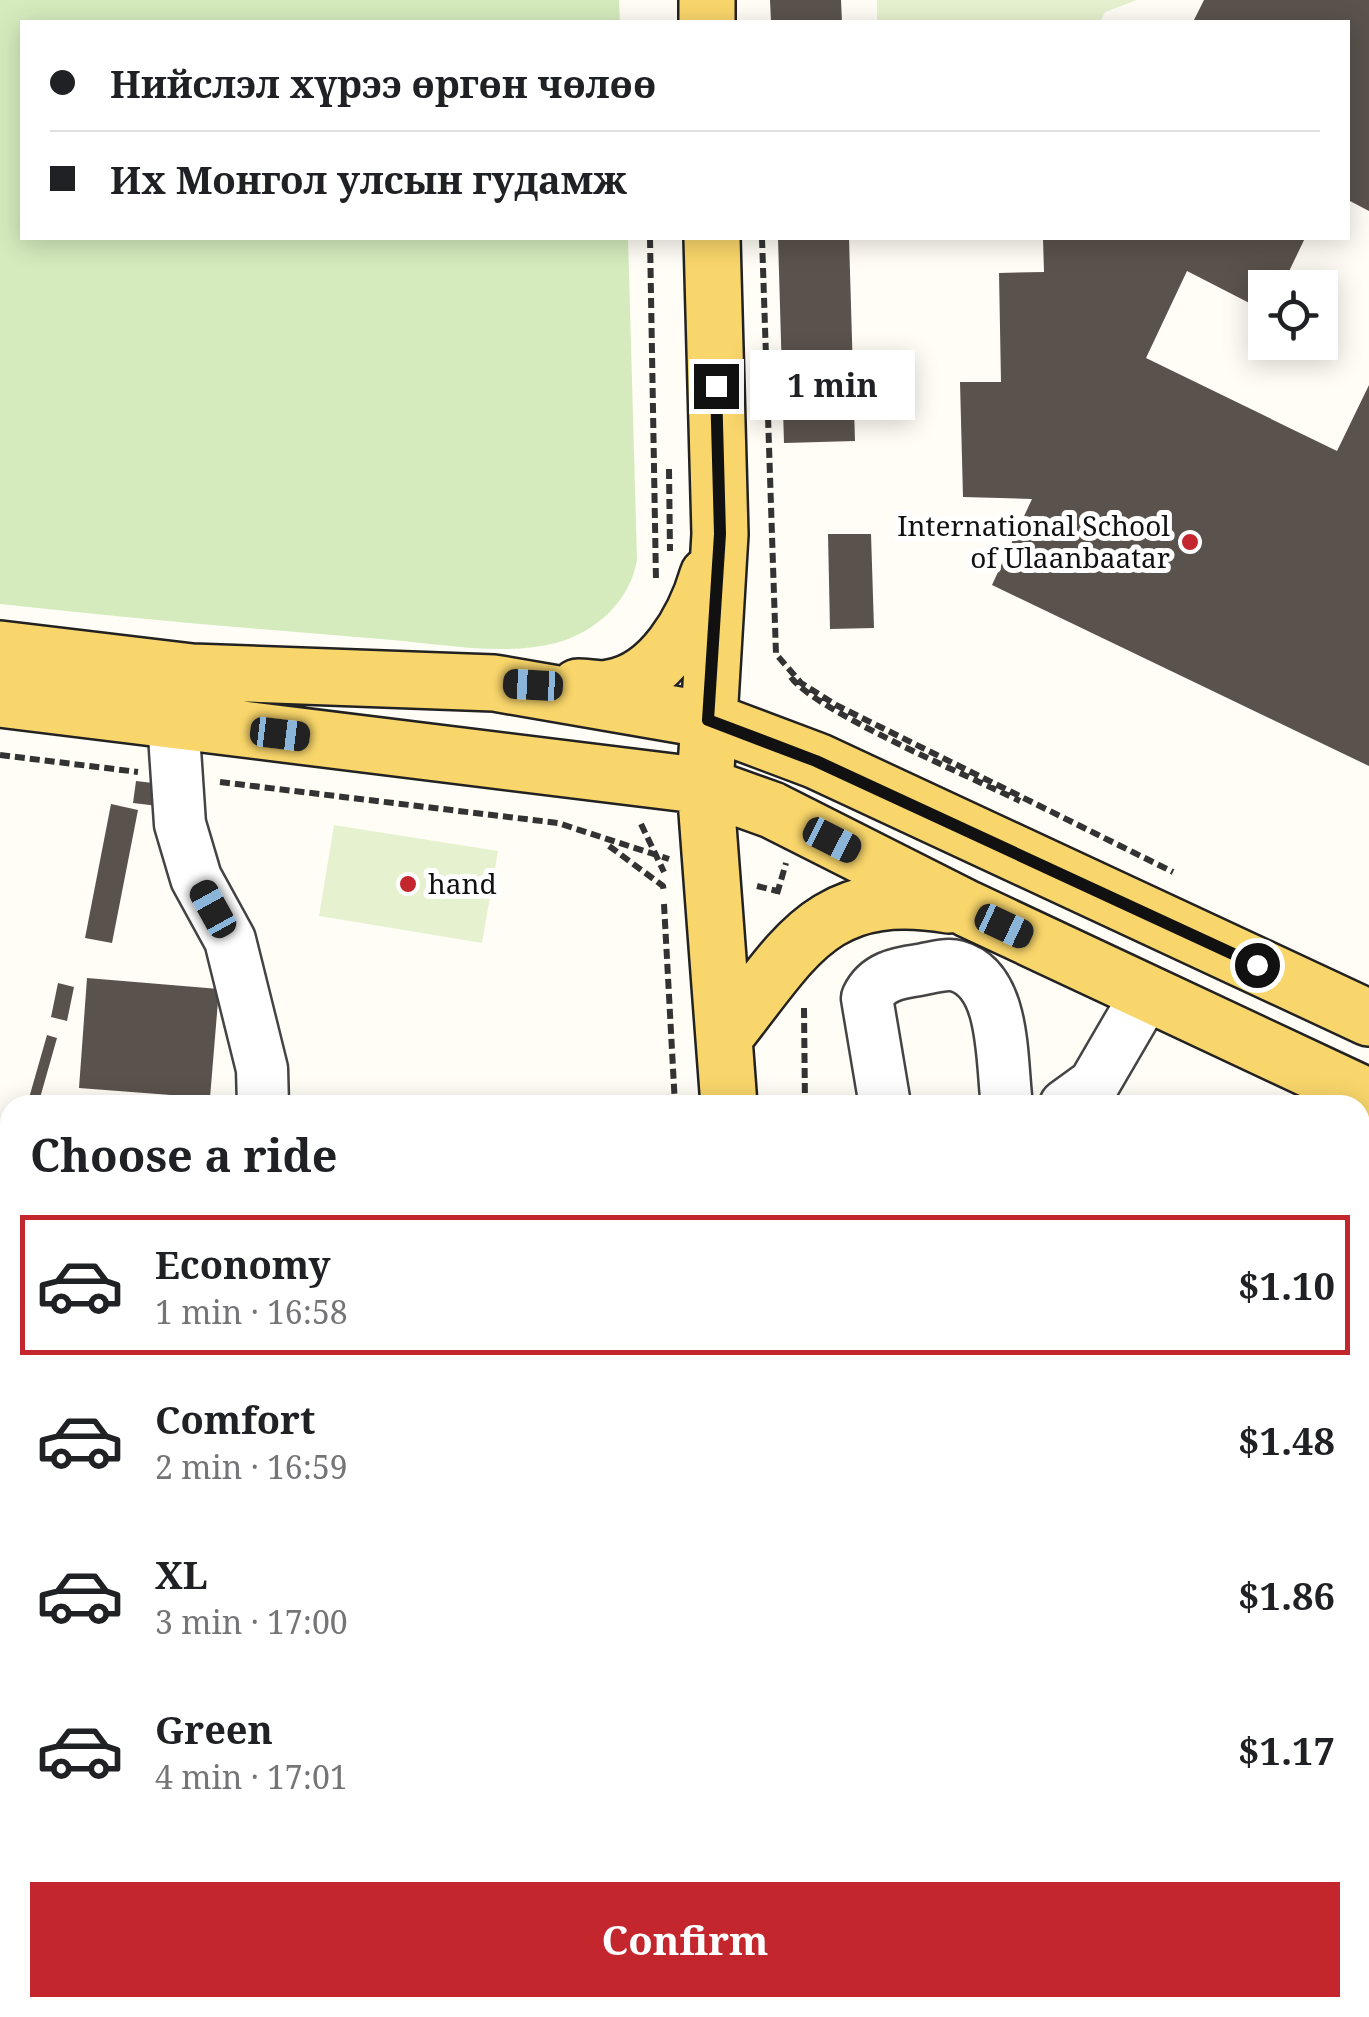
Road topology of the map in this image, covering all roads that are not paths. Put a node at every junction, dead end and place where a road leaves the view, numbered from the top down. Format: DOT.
graph roads {
  1 [pos="712,240"];
  2 [pos="720,534"];
  3 [pos="0,649"];
  4 [pos="494,683"];
  5 [pos="0,700"];
  6 [pos="174,720"];
  7 [pos="708,720"];
  8 [pos="705,786"];
  9 [pos="968,909"];
  10 [pos="1147,993"];
  11 [pos="1369,1018"];
  12 [pos="725,1036"];
  13 [pos="263,1095"];
  14 [pos="729,1095"];
  15 [pos="882,1095"];
  16 [pos="1006,1095"];
  17 [pos="1078,1095"];
  18 [pos="1365,1095"];
  1 -- 2 [label="main road"];
  2 -- 4 [label="main road"];
  2 -- 7 [label="main road"];
  3 -- 4 [label="main road"];
  4 -- 7 [label="main road"];
  5 -- 6 [label="main road"];
  6 -- 8 [label="main road"];
  6 -- 13 [label="street"];
  7 -- 8 [label="main road"];
  7 -- 11 [label="main road"];
  8 -- 9 [label="main road"];
  8 -- 12 [label="main road"];
  9 -- 10 [label="main road"];
  9 -- 12 [label="main road"];
  10 -- 17 [label="street"];
  10 -- 18 [label="main road"];
  12 -- 14 [label="main road"];
  15 -- 16 [label="street"];
}
